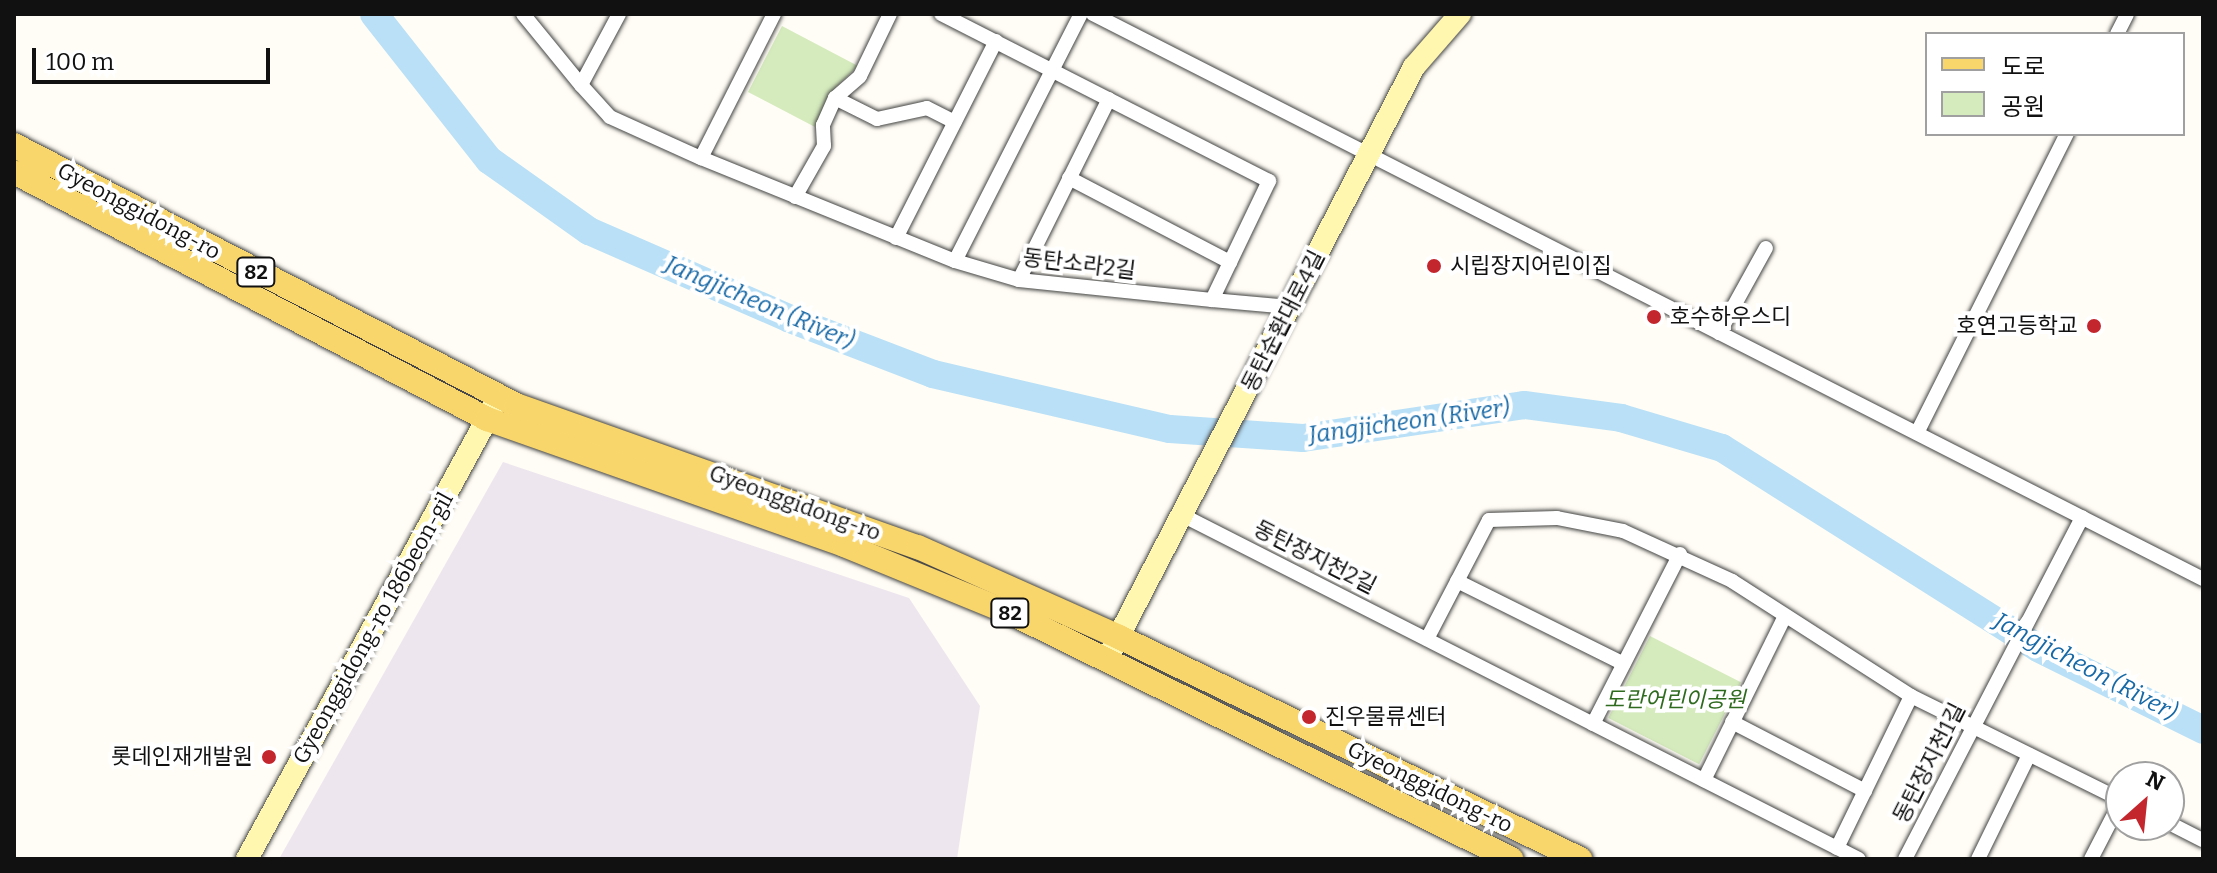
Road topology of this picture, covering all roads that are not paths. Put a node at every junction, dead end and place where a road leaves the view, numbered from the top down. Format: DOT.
graph roads {
  1 [pos="523,14"];
  2 [pos="619,14"];
  3 [pos="774,14"];
  4 [pos="890,14"];
  5 [pos="941,14"];
  6 [pos="1081,14"];
  7 [pos="1093,14"];
  8 [pos="1460,14"];
  9 [pos="2127,14"];
  10 [pos="2118,32"];
  11 [pos="996,41"];
  12 [pos="1053,70"];
  13 [pos="581,85"];
  14 [pos="835,98"];
  15 [pos="1109,99"];
  16 [pos="955,122"];
  17 [pos="2066,136"];
  18 [pos="14,145"];
  19 [pos="1369,154"];
  20 [pos="701,158"];
  21 [pos="14,172"];
  22 [pos="1069,178"];
  23 [pos="795,197"];
  24 [pos="896,238"];
  25 [pos="1766,248"];
  26 [pos="955,261"];
  27 [pos="1230,262"];
  28 [pos="1019,280"];
  29 [pos="1212,300"];
  30 [pos="1290,307"];
  31 [pos="1719,333"];
  32 [pos="499,397"];
  33 [pos="487,419"];
  34 [pos="1917,433"];
  35 [pos="1182,515"];
  36 [pos="2082,517"];
  37 [pos="1680,554"];
  38 [pos="2203,579"];
  39 [pos="1457,581"];
  40 [pos="1784,618"];
  41 [pos="1119,637"];
  42 [pos="1427,639"];
  43 [pos="1107,659"];
  44 [pos="1624,664"];
  45 [pos="1911,696"];
  46 [pos="1732,722"];
  47 [pos="1593,724"];
  48 [pos="1973,728"];
  49 [pos="2029,755"];
  50 [pos="1704,780"];
  51 [pos="1865,791"];
  52 [pos="2105,792"];
  53 [pos="2105,831"];
  54 [pos="2185,831"];
  55 [pos="2203,840"];
  56 [pos="1837,848"];
  57 [pos="247,859"];
  58 [pos="1511,859"];
  59 [pos="1580,859"];
  60 [pos="1859,859"];
  61 [pos="1905,859"];
  62 [pos="1978,859"];
  63 [pos="2091,859"];
  1 -- 13 [label="street, 동탄소라2길"];
  2 -- 13 [label="street"];
  3 -- 20 [label="street"];
  4 -- 14 [label="street"];
  5 -- 11 [label="street"];
  6 -- 12 [label="street"];
  7 -- 19 [label="street"];
  8 -- 19 [label="street, 동탄순환대로4길"];
  9 -- 10 [label="street"];
  11 -- 12 [label="street"];
  11 -- 16 [label="street"];
  12 -- 15 [label="street"];
  12 -- 26 [label="street"];
  13 -- 20 [label="street, 동탄소라2길"];
  14 -- 16 [label="street"];
  14 -- 23 [label="street"];
  15 -- 22 [label="street"];
  15 -- 27 [label="street"];
  16 -- 24 [label="street"];
  17 -- 34 [label="street"];
  18 -- 32 [label="main road, Gyeonggidong-ro / 82"];
  19 -- 30 [label="street, 동탄순환대로4길"];
  19 -- 31 [label="street"];
  20 -- 23 [label="street, 동탄소라2길"];
  21 -- 33 [label="main road, Gyeonggidong-ro / 82"];
  22 -- 27 [label="street"];
  22 -- 28 [label="street"];
  23 -- 24 [label="street, 동탄소라2길"];
  24 -- 26 [label="street, 동탄소라2길"];
  25 -- 31 [label="street"];
  26 -- 28 [label="street, 동탄소라2길"];
  27 -- 29 [label="street"];
  28 -- 29 [label="street, 동탄소라2길"];
  29 -- 30 [label="street, 동탄소라2길"];
  30 -- 35 [label="street, 동탄순환대로4길"];
  31 -- 34 [label="street"];
  32 -- 33 [label="street, Gyeonggidong-ro 186beon-gil"];
  32 -- 41 [label="main road, Gyeonggidong-ro / 82"];
  33 -- 43 [label="main road, Gyeonggidong-ro / 82"];
  33 -- 57 [label="street, Gyeonggidong-ro 186beon-gil"];
  34 -- 36 [label="street"];
  35 -- 41 [label="street, 동탄순환대로4길"];
  35 -- 42 [label="street, 동탄장지천2길"];
  36 -- 38 [label="street"];
  36 -- 48 [label="street, 동탄장지천1길"];
  37 -- 39 [label="street"];
  37 -- 40 [label="street"];
  37 -- 44 [label="street"];
  39 -- 42 [label="street"];
  39 -- 44 [label="street"];
  40 -- 45 [label="street"];
  40 -- 46 [label="street"];
  41 -- 43 [label="street, 동탄순환대로4길"];
  41 -- 59 [label="main road, Gyeonggidong-ro / 82"];
  42 -- 47 [label="street, 동탄장지천2길"];
  43 -- 58 [label="main road, Gyeonggidong-ro / 82"];
  44 -- 47 [label="street"];
  45 -- 48 [label="street"];
  45 -- 51 [label="street"];
  46 -- 50 [label="street"];
  46 -- 51 [label="street"];
  47 -- 50 [label="street, 동탄장지천2길"];
  48 -- 49 [label="street"];
  48 -- 61 [label="street, 동탄장지천1길"];
  49 -- 52 [label="street"];
  49 -- 62 [label="street"];
  50 -- 56 [label="street, 동탄장지천2길"];
  51 -- 56 [label="street"];
  53 -- 63 [label="street"];
  54 -- 55 [label="street"];
  56 -- 60 [label="street, 동탄장지천2길"];
}
